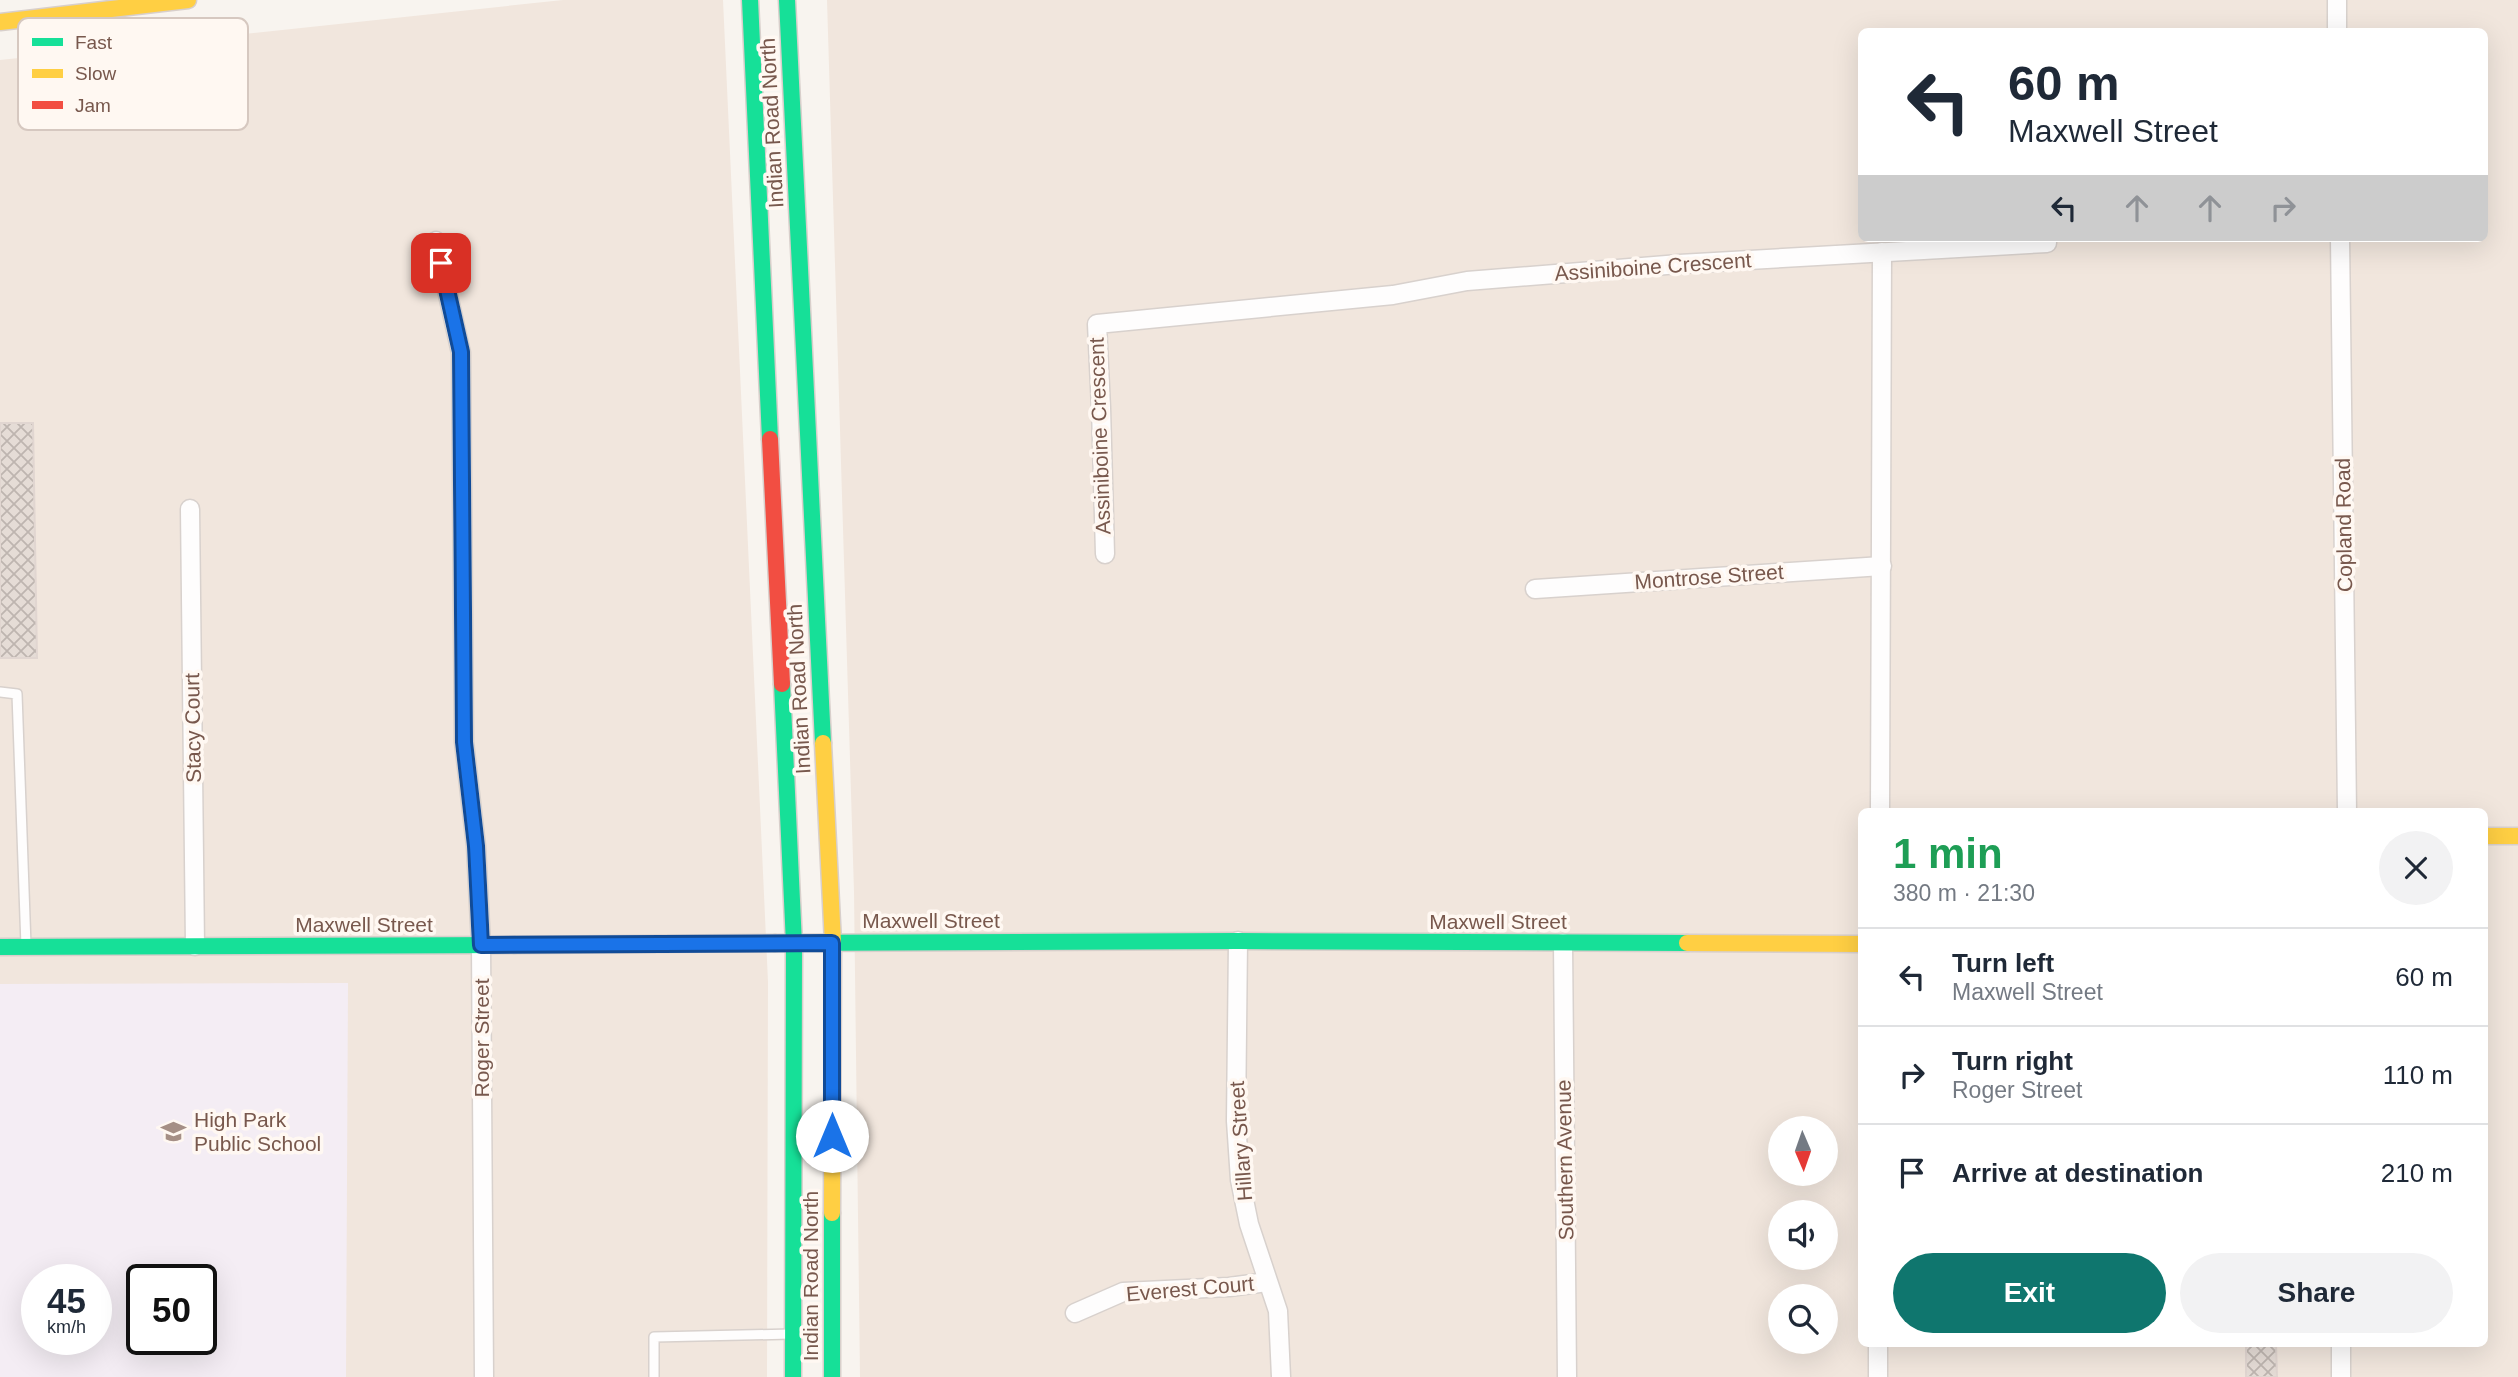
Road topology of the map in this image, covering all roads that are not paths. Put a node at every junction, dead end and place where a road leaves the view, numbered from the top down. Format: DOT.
graph roads {
  1 [pos="188,0"];
  2 [pos="750,0"];
  3 [pos="788,0"];
  4 [pos="2337,0"];
  5 [pos="34,18"];
  6 [pos="18,20"];
  7 [pos="0,22"];
  8 [pos="2337,28"];
  9 [pos="436,241"];
  10 [pos="2340,242"];
  11 [pos="2047,243"];
  12 [pos="1882,252"];
  13 [pos="190,509"];
  14 [pos="1105,554"];
  15 [pos="1882,566"];
  16 [pos="1535,589"];
  17 [pos="0,692"];
  18 [pos="1880,808"];
  19 [pos="2347,808"];
  20 [pos="2488,836"];
  21 [pos="2518,836"];
  22 [pos="1238,941"];
  23 [pos="794,943"];
  24 [pos="832,943"];
  25 [pos="1563,943"];
  26 [pos="1858,944"];
  27 [pos="481,945"];
  28 [pos="195,946"];
  29 [pos="0,947"];
  30 [pos="26,947"];
  31 [pos="1267,1282"];
  32 [pos="1074,1313"];
  33 [pos="793,1334"];
  34 [pos="1878,1347"];
  35 [pos="2341,1347"];
  36 [pos="484,1377"];
  37 [pos="654,1377"];
  38 [pos="793,1377"];
  39 [pos="832,1377"];
  40 [pos="1281,1377"];
  41 [pos="1567,1377"];
  42 [pos="1878,1377"];
  43 [pos="2341,1377"];
  1 -- 5 [label="main road"];
  2 -- 23 [label="main road, Indian Road North"];
  3 -- 24 [label="main road, Indian Road North"];
  4 -- 8 [label="street"];
  6 -- 7 [label="main road"];
  9 -- 27 [label="street, Roger Street"];
  10 -- 19 [label="street, Copland Road"];
  11 -- 12 [label="street"];
  12 -- 14 [label="street, Assiniboine Crescent"];
  12 -- 15 [label="street"];
  13 -- 28 [label="street, Stacy Court"];
  15 -- 16 [label="street, Montrose Street"];
  15 -- 18 [label="street"];
  17 -- 30 [label="lane"];
  20 -- 21 [label="main road"];
  22 -- 24 [label="main road, Maxwell Street"];
  22 -- 25 [label="main road, Maxwell Street"];
  22 -- 31 [label="street, Hillary Street"];
  23 -- 24 [label="main road, Maxwell Street"];
  23 -- 27 [label="main road, Maxwell Street"];
  23 -- 33 [label="main road, Indian Road North"];
  24 -- 39 [label="main road, Indian Road North"];
  25 -- 26 [label="main road, Maxwell Street"];
  25 -- 41 [label="street, Southern Avenue"];
  27 -- 28 [label="main road, Maxwell Street"];
  27 -- 36 [label="street, Roger Street"];
  28 -- 30 [label="main road, Maxwell Street"];
  29 -- 30 [label="main road, Maxwell Street"];
  31 -- 32 [label="street, Everest Court"];
  31 -- 40 [label="street, Hillary Street"];
  33 -- 37 [label="lane"];
  33 -- 38 [label="main road, Indian Road North"];
  34 -- 42 [label="street"];
  35 -- 43 [label="street"];
}
